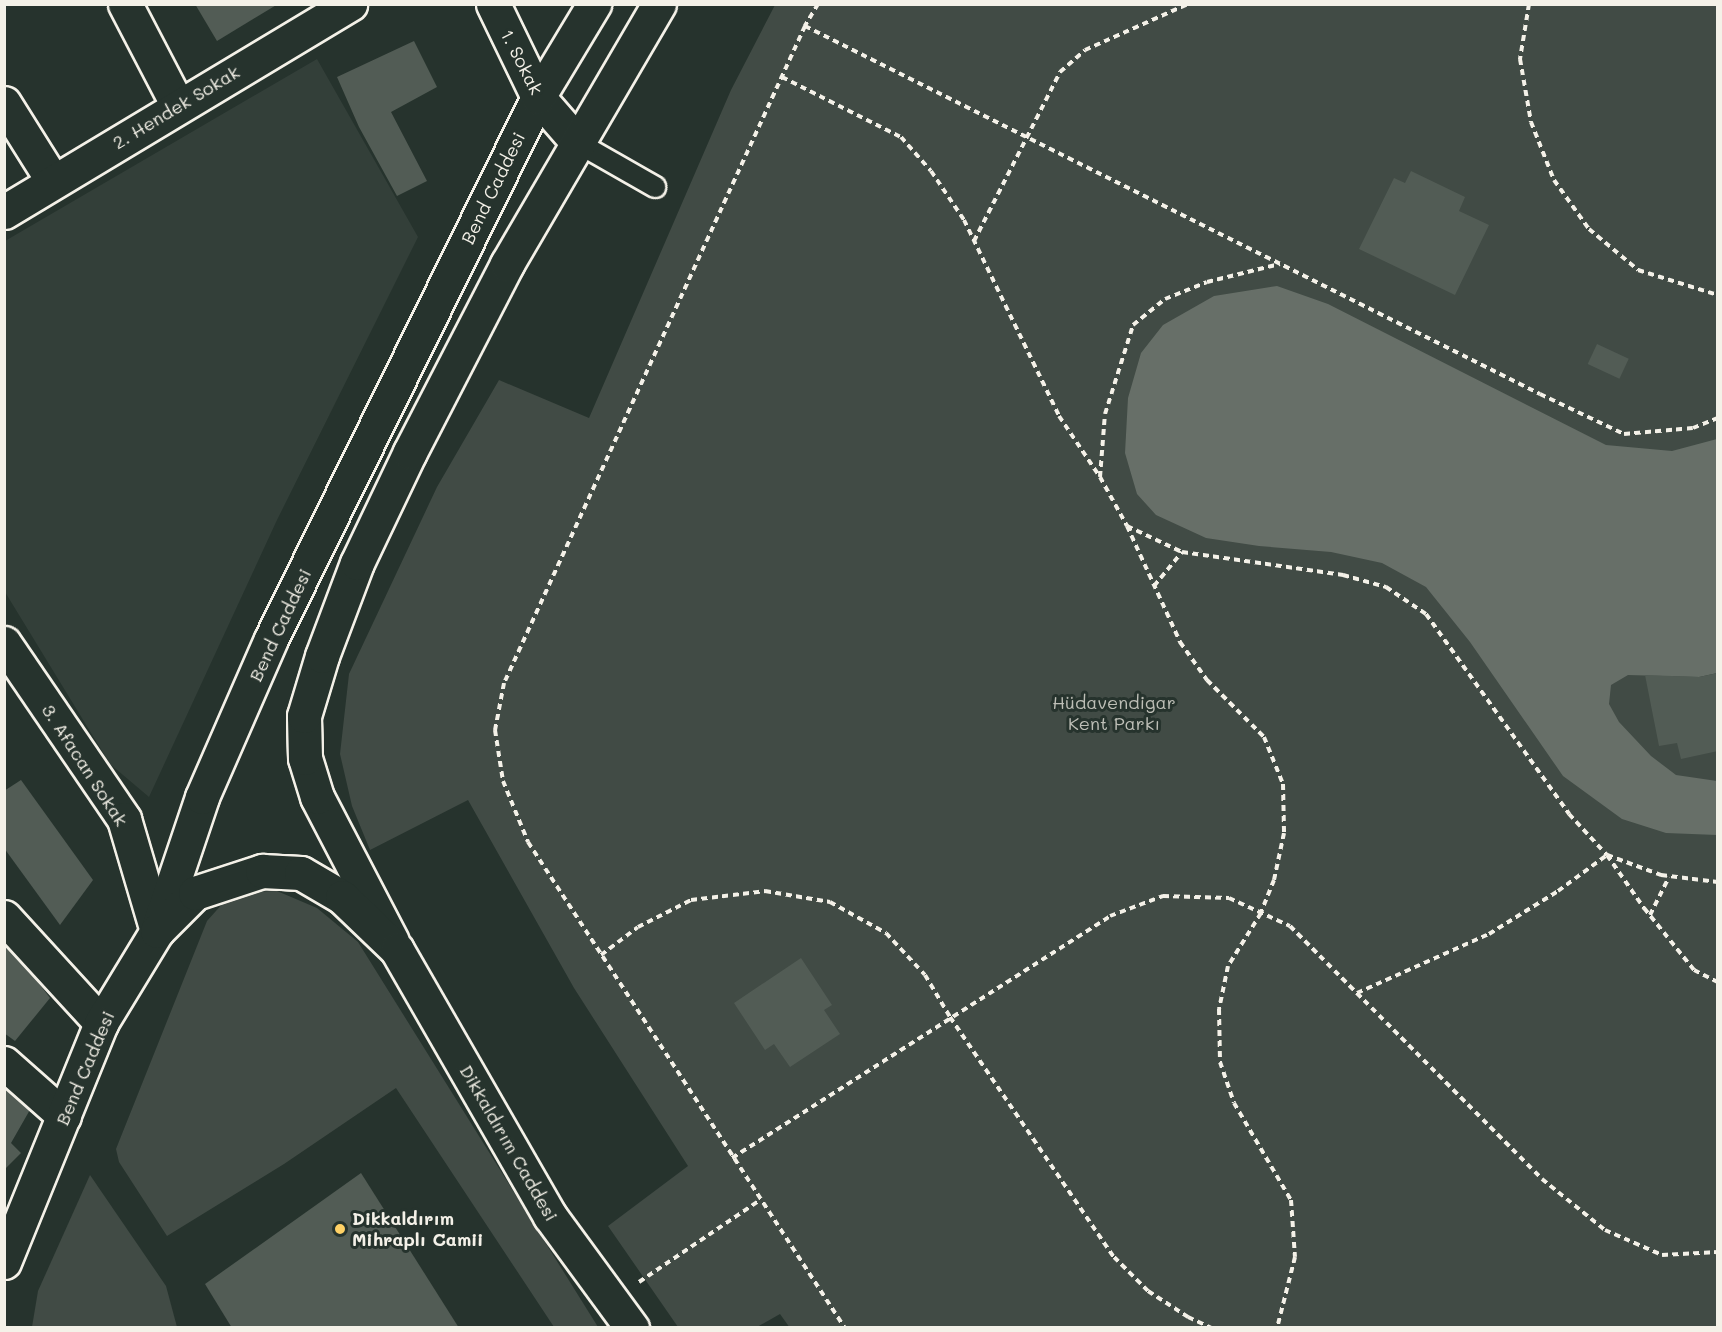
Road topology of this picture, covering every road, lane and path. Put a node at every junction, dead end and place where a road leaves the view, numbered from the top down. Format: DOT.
graph roads {
  1 [pos="125,4"];
  2 [pos="350,4"];
  3 [pos="493,4"];
  4 [pos="594,4"];
  5 [pos="659,4"];
  6 [pos="818,4"];
  7 [pos="1188,4"];
  8 [pos="1529,4"];
  9 [pos="805,26"];
  10 [pos="782,77"];
  11 [pos="538,97"];
  12 [pos="4,103"];
  13 [pos="178,106"];
  14 [pos="1028,138"];
  15 [pos="578,143"];
  16 [pos="53,181"];
  17 [pos="655,187"];
  18 [pos="4,212"];
  19 [pos="974,241"];
  20 [pos="1281,264"];
  21 [pos="1718,295"];
  22 [pos="1718,418"];
  23 [pos="1100,477"];
  24 [pos="1127,526"];
  25 [pos="1182,552"];
  26 [pos="1154,586"];
  27 [pos="4,644"];
  28 [pos="1607,855"];
  29 [pos="1669,877"];
  30 [pos="1718,882"];
  31 [pos="1261,913"];
  32 [pos="1650,915"];
  33 [pos="4,917"];
  34 [pos="157,931"];
  35 [pos="397,950"];
  36 [pos="601,955"];
  37 [pos="1718,982"];
  38 [pos="1357,993"];
  39 [pos="950,1017"];
  40 [pos="101,1023"];
  41 [pos="4,1062"];
  42 [pos="64,1116"];
  43 [pos="732,1158"];
  44 [pos="760,1200"];
  45 [pos="14,1212"];
  46 [pos="1718,1252"];
  47 [pos="4,1262"];
  48 [pos="612,1300"];
  49 [pos="632,1328"];
  50 [pos="844,1328"];
  51 [pos="1212,1328"];
  52 [pos="1277,1328"];
  1 -- 13 [label="main road"];
  2 -- 13 [label="main road, 2. Hendek Sokak"];
  3 -- 11 [label="main road, 1. Sokak"];
  4 -- 11 [label="main road, Bend Caddesi"];
  5 -- 15 [label="main road"];
  6 -- 9 [label="path"];
  7 -- 14 [label="path"];
  8 -- 21 [label="path"];
  9 -- 10 [label="path"];
  9 -- 14 [label="path"];
  10 -- 19 [label="path"];
  10 -- 36 [label="path"];
  11 -- 15 [label="main road, 1. Sokak"];
  11 -- 34 [label="main road, Bend Caddesi"];
  12 -- 16 [label="main road"];
  13 -- 16 [label="main road, 2. Hendek Sokak"];
  14 -- 19 [label="path"];
  14 -- 20 [label="path"];
  15 -- 17 [label="lane"];
  15 -- 35 [label="main road"];
  16 -- 18 [label="main road, 2. Hendek Sokak"];
  19 -- 23 [label="path"];
  20 -- 22 [label="path"];
  20 -- 23 [label="path"];
  23 -- 24 [label="path"];
  24 -- 25 [label="path"];
  24 -- 26 [label="path"];
  25 -- 26 [label="path"];
  25 -- 28 [label="path"];
  26 -- 31 [label="path"];
  27 -- 34 [label="main road, 3. Afacan Sokak"];
  28 -- 29 [label="path"];
  28 -- 32 [label="path"];
  28 -- 38 [label="path"];
  29 -- 30 [label="path"];
  29 -- 32 [label="path"];
  31 -- 38 [label="path"];
  31 -- 39 [label="path"];
  31 -- 52 [label="path"];
  32 -- 37 [label="path"];
  33 -- 40 [label="main road"];
  34 -- 35 [label="main road"];
  34 -- 40 [label="main road, Bend Caddesi"];
  35 -- 48 [label="main road, Dikkaldırım Caddesi"];
  36 -- 39 [label="path"];
  36 -- 43 [label="path"];
  38 -- 46 [label="path"];
  39 -- 43 [label="path"];
  39 -- 51 [label="path"];
  40 -- 42 [label="main road, Bend Caddesi"];
  41 -- 42 [label="main road"];
  42 -- 45 [label="main road, Bend Caddesi"];
  43 -- 44 [label="path"];
  44 -- 48 [label="path"];
  44 -- 50 [label="path"];
  45 -- 47 [label="main road, Bend Caddesi"];
  48 -- 49 [label="main road, Dikkaldırım Caddesi"];
}
